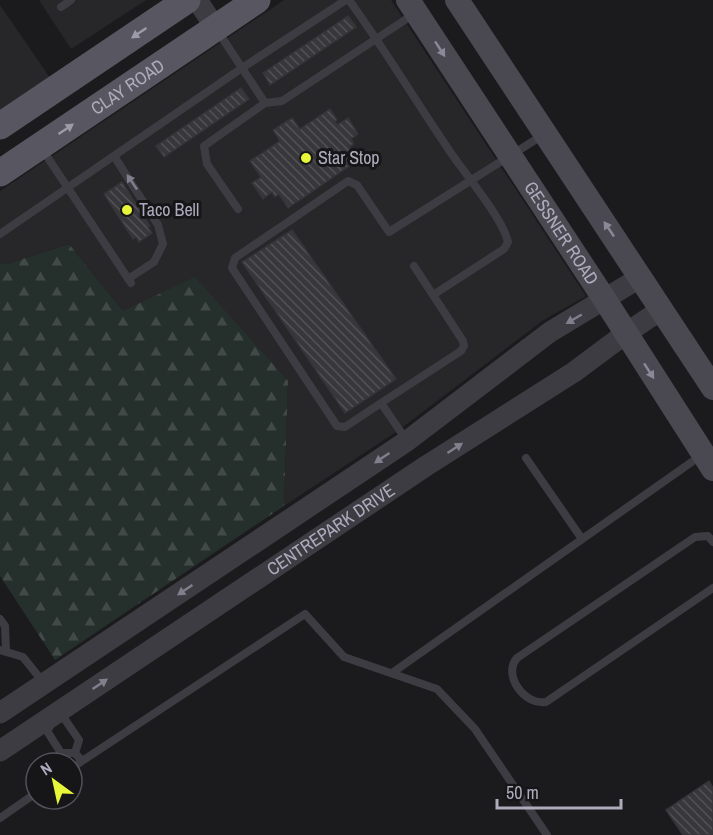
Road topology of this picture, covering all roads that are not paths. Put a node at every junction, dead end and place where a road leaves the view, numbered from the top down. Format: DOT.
graph roads {
  1 [pos="71,0"];
  2 [pos="187,0"];
  3 [pos="197,0"];
  4 [pos="257,0"];
  5 [pos="347,0"];
  6 [pos="457,0"];
  7 [pos="61,7"];
  8 [pos="412,7"];
  9 [pos="215,27"];
  10 [pos="377,39"];
  11 [pos="242,68"];
  12 [pos="265,103"];
  13 [pos="0,126"];
  14 [pos="545,133"];
  15 [pos="40,146"];
  16 [pos="510,155"];
  17 [pos="114,156"];
  18 [pos="0,173"];
  19 [pos="470,180"];
  20 [pos="67,188"];
  21 [pos="238,209"];
  22 [pos="0,234"];
  23 [pos="414,266"];
  24 [pos="641,277"];
  25 [pos="433,296"];
  26 [pos="605,300"];
  27 [pos="662,309"];
  28 [pos="625,334"];
  29 [pos="713,388"];
  30 [pos="381,403"];
  31 [pos="407,441"];
  32 [pos="526,458"];
  33 [pos="708,461"];
  34 [pos="426,466"];
  35 [pos="582,539"];
  36 [pos="713,542"];
  37 [pos="223,564"];
  38 [pos="713,588"];
  39 [pos="240,590"];
  40 [pos="0,619"];
  41 [pos="3,651"];
  42 [pos="392,673"];
  43 [pos="39,687"];
  44 [pos="0,713"];
  45 [pos="53,718"];
  46 [pos="0,751"];
  47 [pos="60,751"];
  48 [pos="76,751"];
  49 [pos="84,760"];
  50 [pos="24,801"];
  51 [pos="0,818"];
  52 [pos="547,835"];
  1 -- 7 [label="lane"];
  2 -- 13 [label="main road, one-way"];
  3 -- 9 [label="street"];
  4 -- 9 [label="main road, CLAY ROAD"];
  5 -- 10 [label="lane"];
  5 -- 11 [label="lane"];
  6 -- 14 [label="main road"];
  8 -- 10 [label="lane"];
  8 -- 16 [label="main road, GESSNER ROAD, one-way"];
  9 -- 11 [label="lane"];
  15 -- 9 [label="main road, CLAY ROAD, one-way"];
  10 -- 12 [label="lane"];
  10 -- 19 [label="lane"];
  11 -- 12 [label="lane"];
  11 -- 17 [label="lane"];
  12 -- 21 [label="lane"];
  14 -- 16 [label="lane"];
  24 -- 14 [label="main road, one-way"];
  15 -- 18 [label="main road, CLAY ROAD"];
  15 -- 20 [label="lane"];
  16 -- 19 [label="lane"];
  16 -- 26 [label="main road, GESSNER ROAD"];
  17 -- 20 [label="lane"];
  20 -- 17 [label="lane, one-way"];
  19 -- 25 [label="lane"];
  19 -- 30 [label="lane"];
  20 -- 22 [label="lane"];
  23 -- 25 [label="lane"];
  24 -- 26 [label="street, CENTREPARK DRIVE"];
  24 -- 27 [label="main road"];
  25 -- 30 [label="lane"];
  26 -- 28 [label="main road, GESSNER ROAD"];
  26 -- 31 [label="street, CENTREPARK DRIVE, one-way"];
  27 -- 28 [label="street, CENTREPARK DRIVE"];
  27 -- 29 [label="main road"];
  28 -- 33 [label="main road, GESSNER ROAD, one-way"];
  34 -- 28 [label="street, CENTREPARK DRIVE, one-way"];
  30 -- 31 [label="lane"];
  31 -- 34 [label="street"];
  31 -- 37 [label="street, CENTREPARK DRIVE, one-way"];
  32 -- 35 [label="lane"];
  33 -- 35 [label="lane"];
  34 -- 39 [label="street, CENTREPARK DRIVE"];
  35 -- 42 [label="lane"];
  36 -- 38 [label="lane"];
  37 -- 39 [label="street"];
  37 -- 43 [label="street, CENTREPARK DRIVE, one-way"];
  45 -- 39 [label="street, CENTREPARK DRIVE, one-way"];
  40 -- 41 [label="lane"];
  41 -- 43 [label="lane"];
  42 -- 49 [label="lane"];
  42 -- 52 [label="lane"];
  43 -- 44 [label="street, CENTREPARK DRIVE"];
  43 -- 45 [label="street"];
  45 -- 46 [label="street, CENTREPARK DRIVE"];
  45 -- 47 [label="lane"];
  45 -- 48 [label="lane"];
  50 -- 51 [label="lane"];
}
